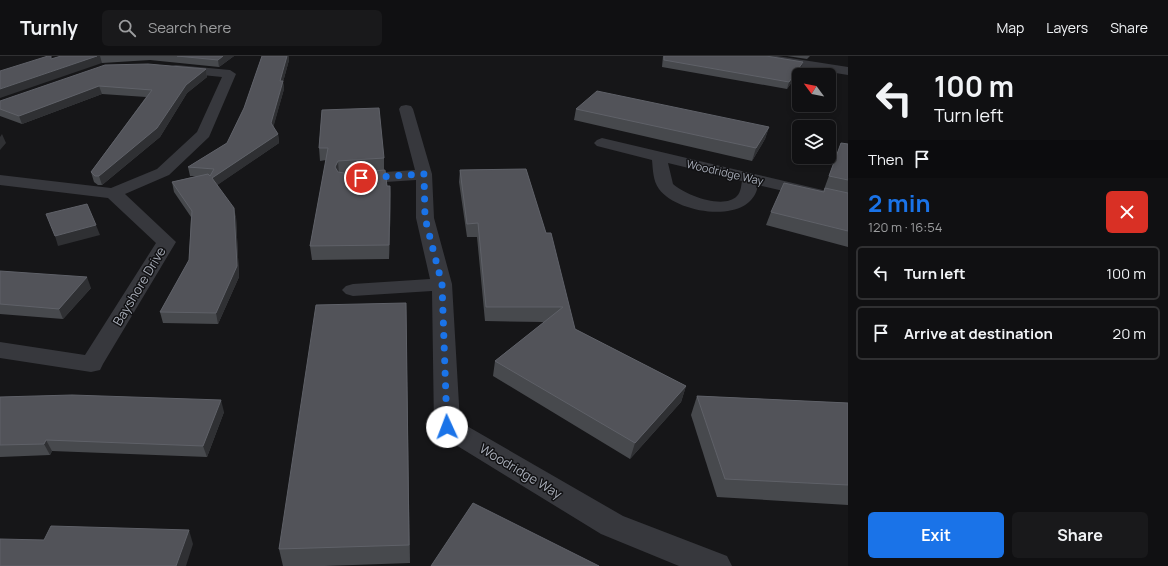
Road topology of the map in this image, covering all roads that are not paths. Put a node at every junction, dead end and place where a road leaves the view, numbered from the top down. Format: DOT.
graph roads {
  1 [pos="755,56"];
  2 [pos="166,68"];
  3 [pos="848,71"];
  4 [pos="406,109"];
  5 [pos="602,143"];
  6 [pos="660,157"];
  7 [pos="424,174"];
  8 [pos="750,178"];
  9 [pos="0,180"];
  10 [pos="345,180"];
  11 [pos="112,193"];
  12 [pos="848,201"];
  13 [pos="442,284"];
  14 [pos="353,290"];
  15 [pos="0,350"];
  16 [pos="716,566"];
  1 -- 3 [label="street"];
  2 -- 11 [label="street"];
  4 -- 7 [label="street, Woodridge Way"];
  5 -- 6 [label="street, Woodridge Way"];
  6 -- 8 [label="street, Woodridge Way"];
  6 -- 8 [label="street"];
  7 -- 10 [label="street"];
  7 -- 13 [label="street, Woodridge Way"];
  8 -- 12 [label="street, Woodridge Way"];
  9 -- 11 [label="street"];
  11 -- 15 [label="street, Bayshore Drive"];
  13 -- 14 [label="street"];
  13 -- 16 [label="street, Woodridge Way"];
}
